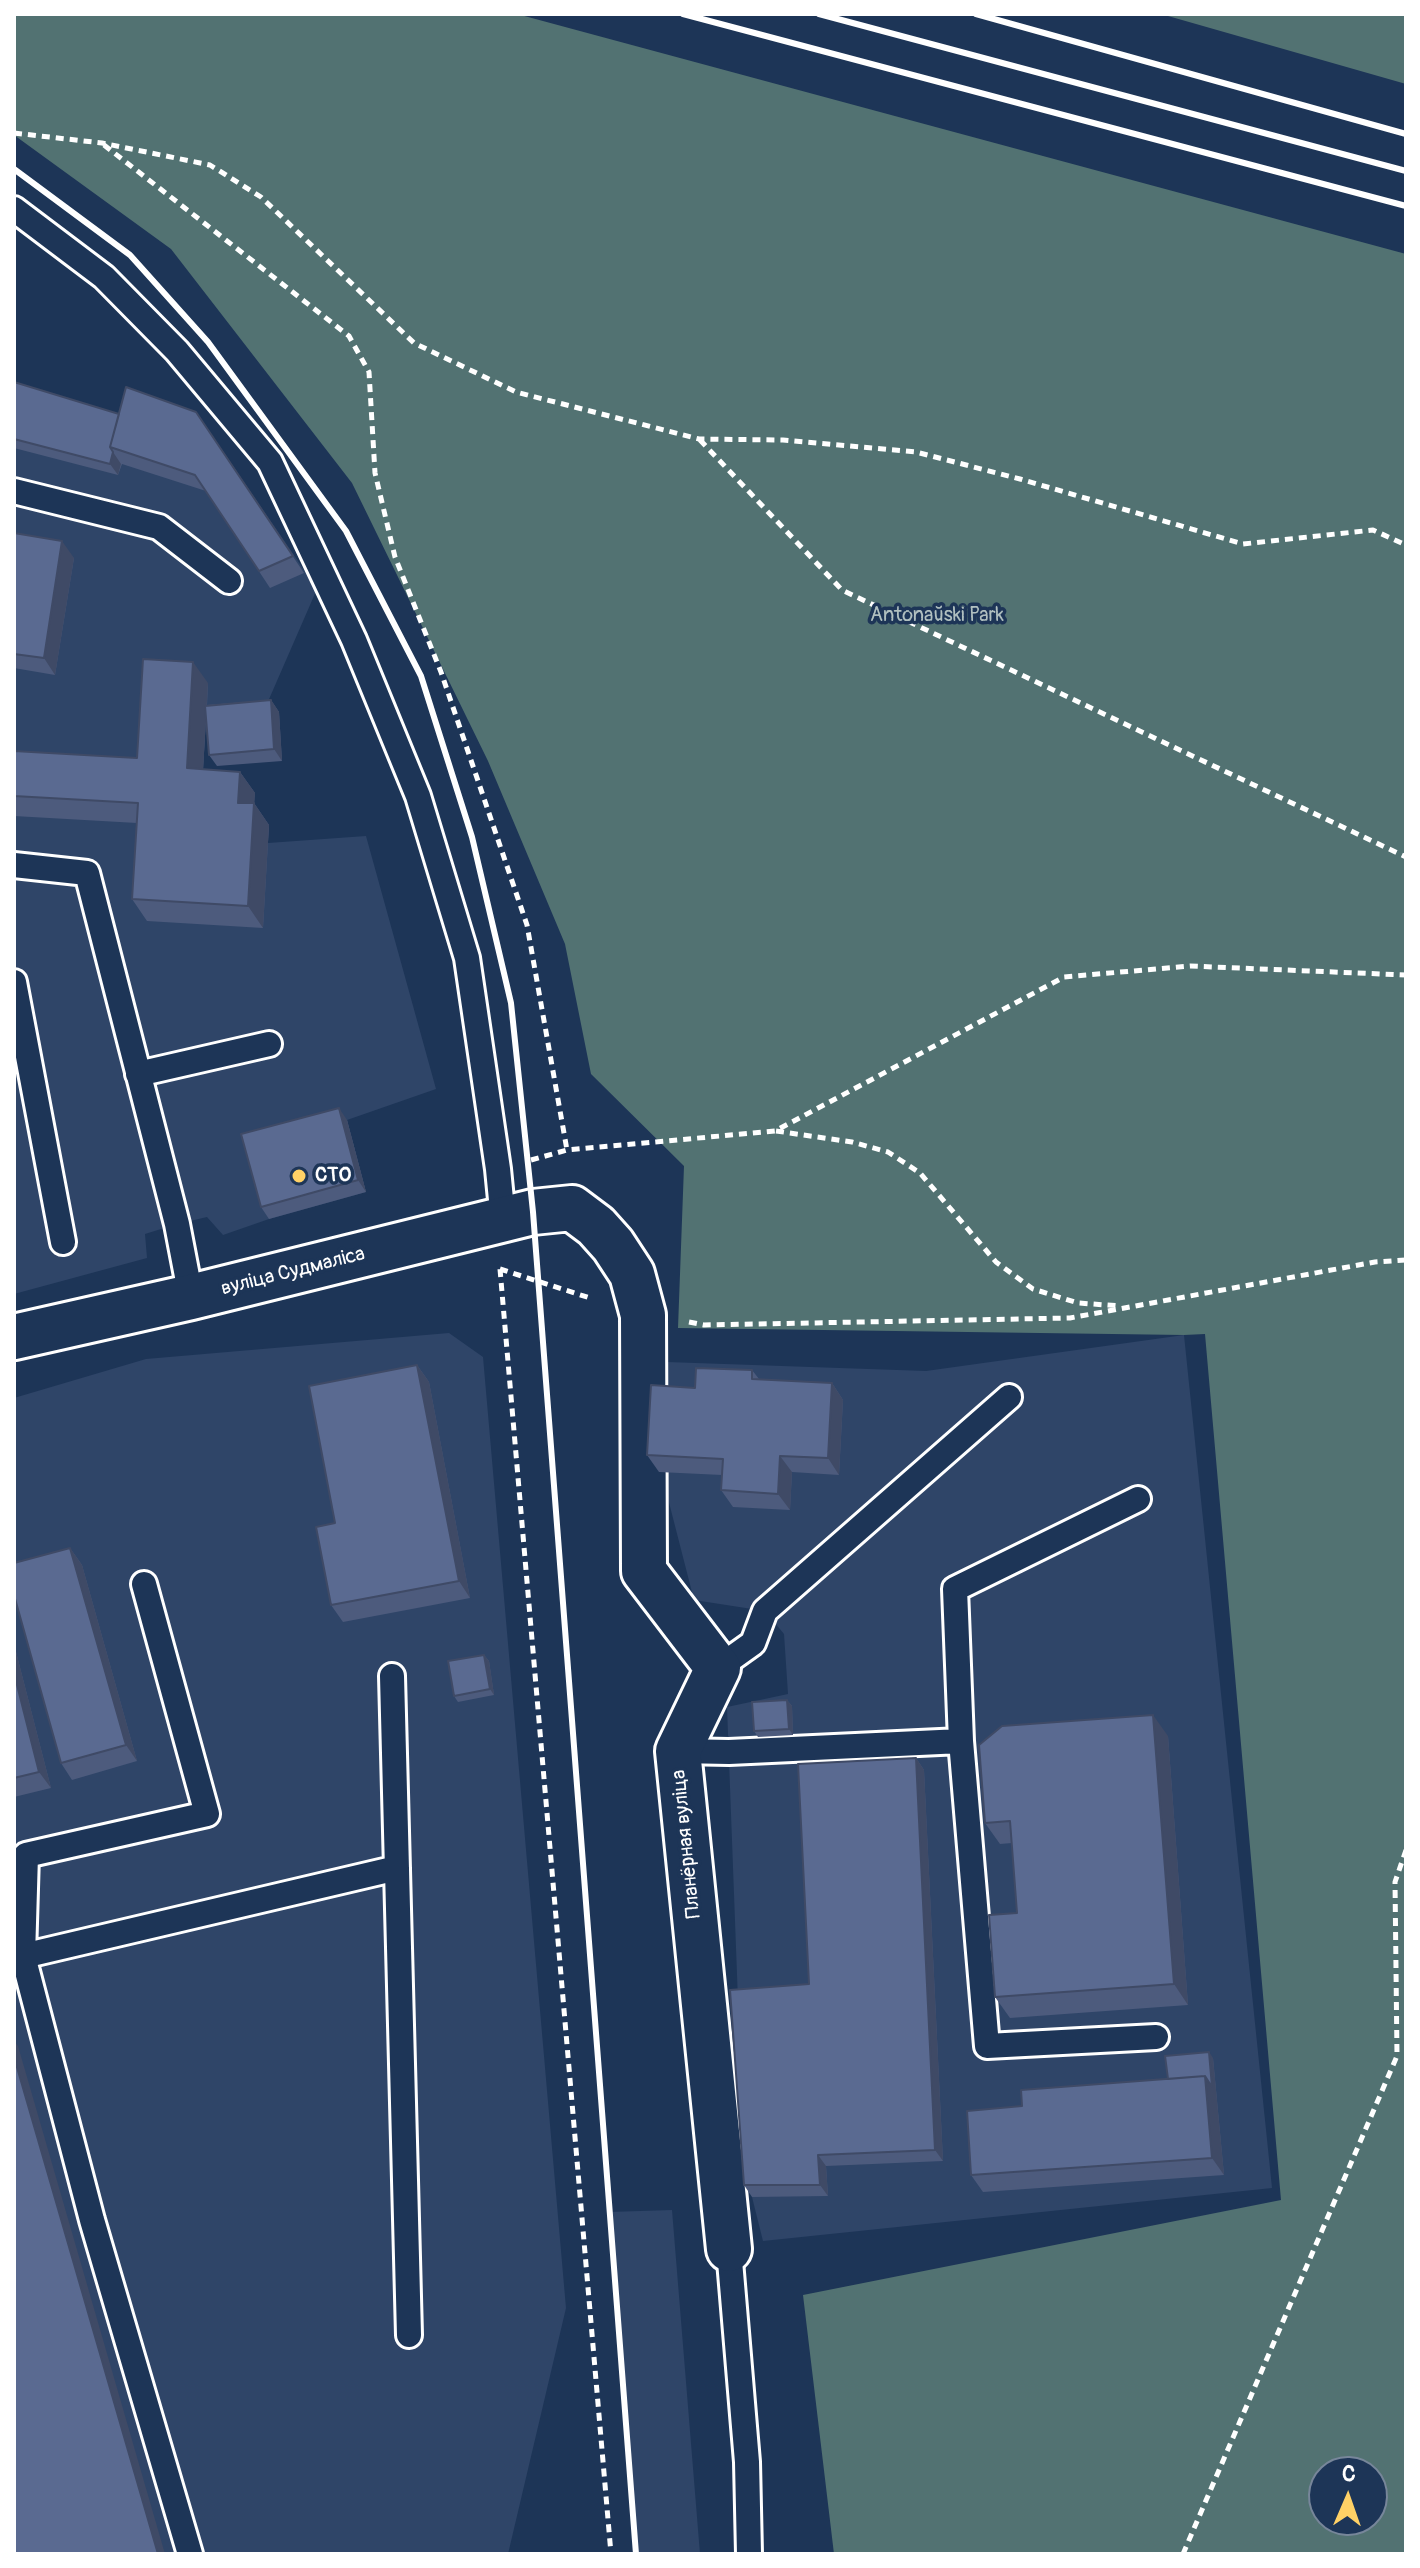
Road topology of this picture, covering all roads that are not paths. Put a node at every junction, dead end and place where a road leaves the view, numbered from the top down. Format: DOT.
graph roads {
  1 [pos="14,209"];
  2 [pos="14,491"];
  3 [pos="229,581"];
  4 [pos="14,865"];
  5 [pos="14,982"];
  6 [pos="269,1044"];
  7 [pos="138,1074"];
  8 [pos="503,1220"];
  9 [pos="63,1242"];
  10 [pos="191,1297"];
  11 [pos="14,1337"];
  12 [pos="1009,1397"];
  13 [pos="1138,1499"];
  14 [pos="144,1584"];
  15 [pos="718,1668"];
  16 [pos="392,1676"];
  17 [pos="961,1741"];
  18 [pos="678,1751"];
  19 [pos="397,1868"];
  20 [pos="19,1957"];
  21 [pos="1156,2037"];
  22 [pos="729,2249"];
  23 [pos="409,2335"];
  24 [pos="190,2554"];
  25 [pos="749,2554"];
  1 -- 8 [label="lane"];
  2 -- 3 [label="lane"];
  4 -- 7 [label="lane"];
  5 -- 9 [label="lane"];
  6 -- 7 [label="lane"];
  7 -- 10 [label="lane"];
  8 -- 10 [label="street, вуліца Судмаліса"];
  8 -- 15 [label="street, вуліца Судмаліса"];
  10 -- 11 [label="street, вуліца Судмаліса"];
  12 -- 15 [label="lane"];
  13 -- 17 [label="lane"];
  14 -- 20 [label="lane"];
  15 -- 18 [label="street, Планёрная вуліца"];
  16 -- 19 [label="lane"];
  17 -- 18 [label="lane"];
  17 -- 21 [label="lane"];
  18 -- 22 [label="street, Планёрная вуліца"];
  19 -- 20 [label="lane"];
  19 -- 23 [label="lane"];
  20 -- 24 [label="lane"];
  22 -- 25 [label="lane"];
}
